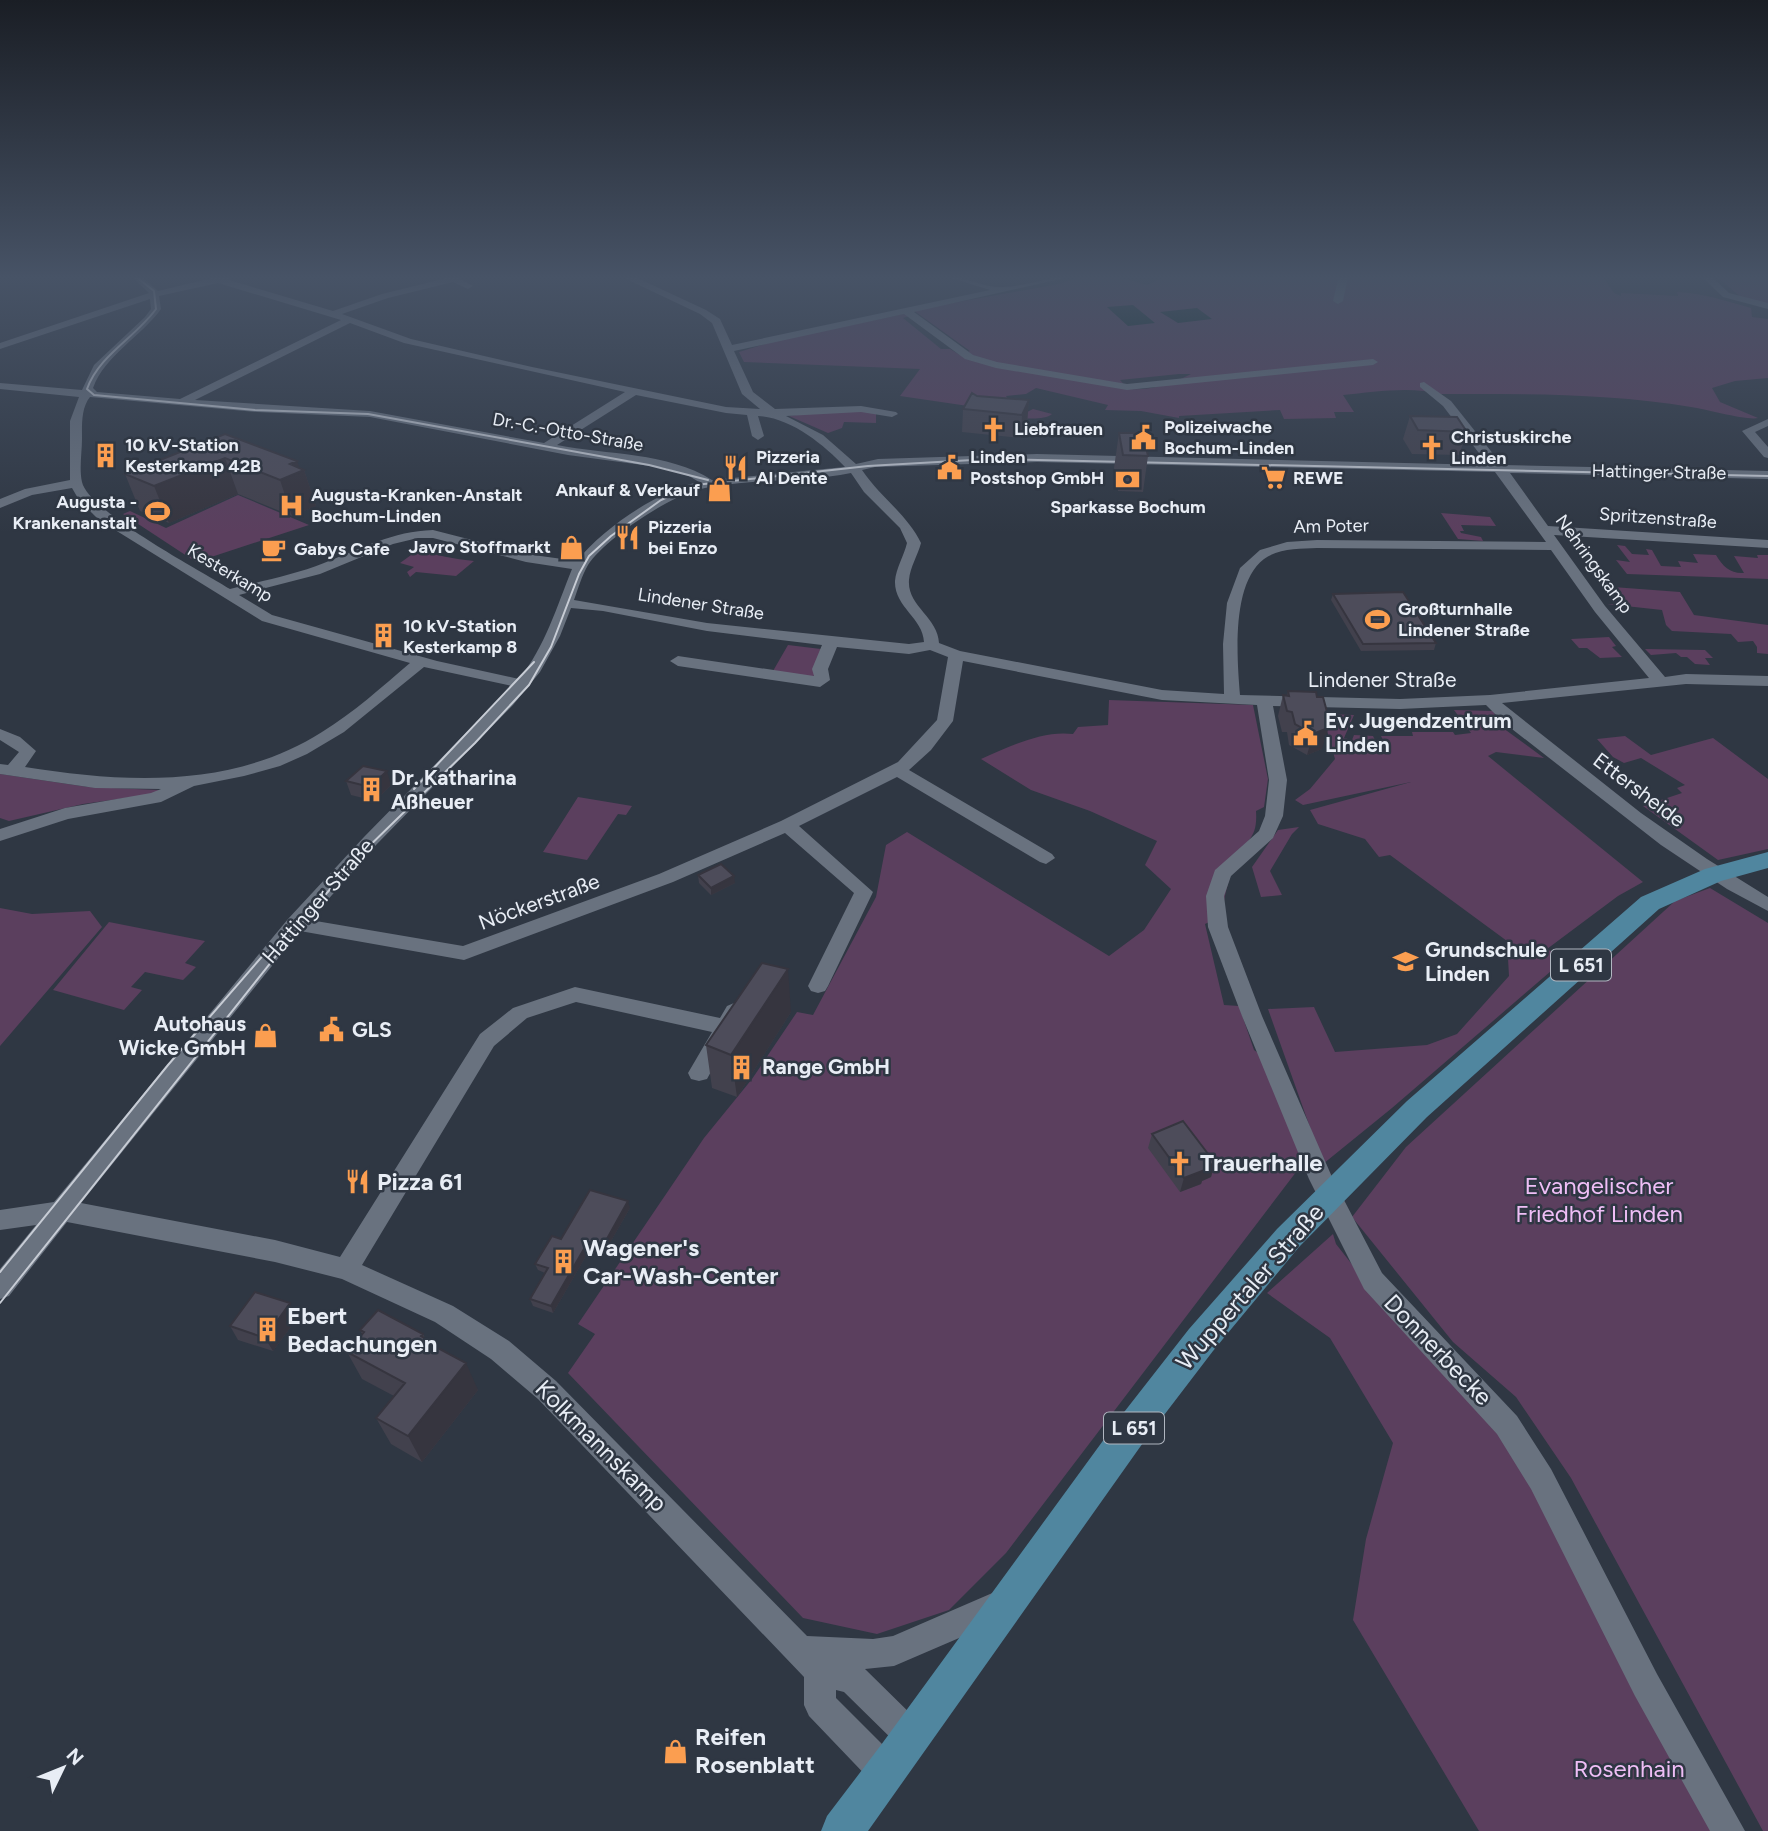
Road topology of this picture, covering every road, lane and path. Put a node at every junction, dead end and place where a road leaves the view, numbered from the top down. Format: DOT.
graph roads {
  1 [pos="106,361"];
  2 [pos="265,361"];
  3 [pos="500,361"];
  4 [pos="734,361"];
  5 [pos="984,361"];
  6 [pos="1373,362"];
  7 [pos="1424,385"];
  8 [pos="0,386"];
  9 [pos="635,391"];
  10 [pos="89,392"];
  11 [pos="181,403"];
  12 [pos="752,413"];
  13 [pos="772,413"];
  14 [pos="892,414"];
  15 [pos="1768,422"];
  16 [pos="758,436"];
  17 [pos="546,447"];
  18 [pos="1768,454"];
  19 [pos="652,465"];
  20 [pos="853,467"];
  21 [pos="1498,469"];
  22 [pos="672,471"];
  23 [pos="1768,475"];
  24 [pos="705,481"];
  25 [pos="76,483"];
  26 [pos="674,488"];
  27 [pos="0,504"];
  28 [pos="631,519"];
  29 [pos="1545,530"];
  30 [pos="1768,544"];
  31 [pos="1555,546"];
  32 [pos="580,566"];
  33 [pos="226,594"];
  34 [pos="565,603"];
  35 [pos="831,642"];
  36 [pos="932,645"];
  37 [pos="956,655"];
  38 [pos="678,661"];
  39 [pos="422,662"];
  40 [pos="1660,681"];
  41 [pos="1768,681"];
  42 [pos="522,684"];
  43 [pos="1232,699"];
  44 [pos="1490,700"];
  45 [pos="1264,701"];
  46 [pos="0,734"];
  47 [pos="6,769"];
  48 [pos="897,770"];
  49 [pos="194,781"];
  50 [pos="787,825"];
  51 [pos="0,835"];
  52 [pos="1045,858"];
  53 [pos="1768,860"];
  54 [pos="1713,875"];
  55 [pos="1768,905"];
  56 [pos="295,924"];
  57 [pos="818,986"];
  58 [pos="742,998"];
  59 [pos="725,1027"];
  60 [pos="699,1073"];
  61 [pos="63,1211"];
  62 [pos="0,1220"];
  63 [pos="346,1269"];
  64 [pos="0,1288"];
  65 [pos="1011,1599"];
  66 [pos="811,1661"];
  67 [pos="912,1737"];
  68 [pos="887,1773"];
  69 [pos="842,1831"];
  70 [pos="1728,1831"];
  1 -- 10 [label="street"];
  2 -- 11 [label="street"];
  3 -- 9 [label="street"];
  4 -- 13 [label="street"];
  5 -- 6 [label="street"];
  7 -- 21 [label="street, Nehringskamp"];
  8 -- 10 [label="street, Dr.-C.-Otto-Straße"];
  9 -- 12 [label="street"];
  9 -- 17 [label="street"];
  10 -- 11 [label="street, Dr.-C.-Otto-Straße"];
  10 -- 25 [label="street"];
  11 -- 17 [label="street, Dr.-C.-Otto-Straße"];
  12 -- 13 [label="street"];
  12 -- 16 [label="street"];
  13 -- 14 [label="street"];
  13 -- 20 [label="street"];
  15 -- 18 [label="street"];
  17 -- 19 [label="street, Dr.-C.-Otto-Straße"];
  19 -- 22 [label="street, Dr.-C.-Otto-Straße"];
  19 -- 24 [label="street, Dr.-C.-Otto-Straße"];
  20 -- 21 [label="street, Hattinger Straße"];
  20 -- 24 [label="street, Hattinger Straße"];
  20 -- 36 [label="street"];
  21 -- 23 [label="street, Hattinger Straße"];
  21 -- 29 [label="street, Nehringskamp"];
  22 -- 24 [label="street, Dr.-C.-Otto-Straße"];
  22 -- 26 [label="street"];
  24 -- 26 [label="street, Hattinger Straße"];
  24 -- 28 [label="street, Hattinger Straße"];
  25 -- 27 [label="street"];
  25 -- 33 [label="street, Kesterkamp"];
  26 -- 28 [label="street, Hattinger Straße"];
  28 -- 32 [label="street, Hattinger Straße"];
  29 -- 30 [label="street, Spritzenstraße"];
  29 -- 31 [label="street, Nehringskamp"];
  31 -- 40 [label="street, Nehringskamp"];
  31 -- 43 [label="street, Am Poter"];
  32 -- 33 [label="street"];
  32 -- 34 [label="street, Hattinger Straße"];
  33 -- 39 [label="street, Kesterkamp"];
  34 -- 35 [label="street, Lindener Straße"];
  34 -- 42 [label="street, Hattinger Straße"];
  35 -- 36 [label="street, Lindener Straße"];
  35 -- 38 [label="street"];
  36 -- 37 [label="street"];
  37 -- 43 [label="street, Lindener Straße"];
  37 -- 48 [label="street, Nöckerstraße"];
  39 -- 42 [label="street, Kesterkamp"];
  39 -- 49 [label="street"];
  40 -- 41 [label="street, Lindener Straße"];
  40 -- 44 [label="street, Lindener Straße"];
  42 -- 56 [label="street, Hattinger Straße"];
  43 -- 45 [label="street, Lindener Straße"];
  44 -- 45 [label="street, Lindener Straße"];
  44 -- 54 [label="street, Ettersheide"];
  45 -- 70 [label="street, Donnerbecke"];
  46 -- 47 [label="street"];
  47 -- 49 [label="street"];
  48 -- 50 [label="street, Nöckerstraße"];
  48 -- 52 [label="street"];
  49 -- 51 [label="street"];
  50 -- 56 [label="street, Nöckerstraße"];
  50 -- 57 [label="street"];
  53 -- 54 [label="main road, Wuppertaler Straße / L 651"];
  54 -- 55 [label="street, Ettersheide"];
  54 -- 65 [label="main road, Wuppertaler Straße / L 651"];
  56 -- 61 [label="street, Hattinger Straße"];
  58 -- 59 [label="street"];
  59 -- 60 [label="street"];
  59 -- 63 [label="street"];
  61 -- 62 [label="street, Kolkmannskamp"];
  61 -- 63 [label="street, Kolkmannskamp"];
  61 -- 64 [label="street, Hattinger Straße"];
  63 -- 66 [label="street, Kolkmannskamp"];
  65 -- 66 [label="street"];
  65 -- 67 [label="main road, Wuppertaler Straße / L 651"];
  66 -- 67 [label="street"];
  66 -- 68 [label="street"];
  67 -- 68 [label="main road, Wuppertaler Straße / L 651"];
  68 -- 69 [label="main road, Wuppertaler Straße / L 651"];
}
